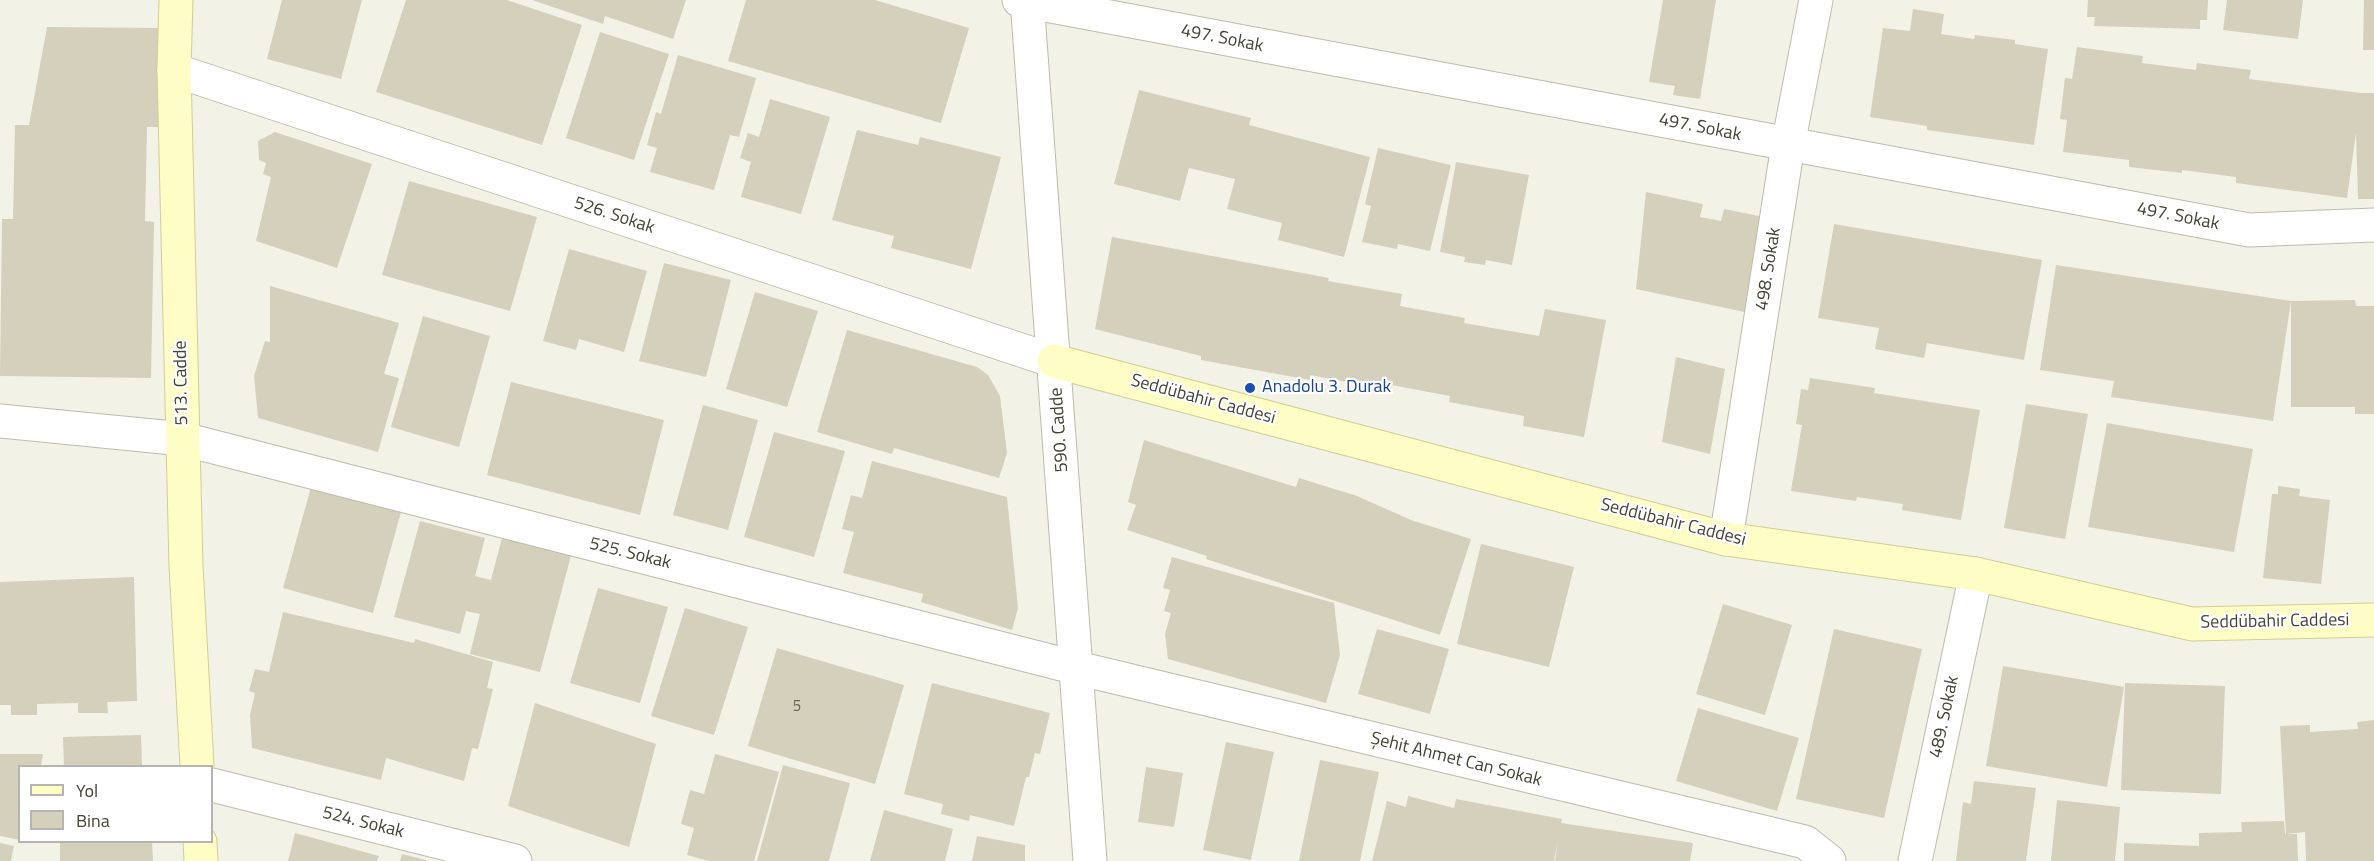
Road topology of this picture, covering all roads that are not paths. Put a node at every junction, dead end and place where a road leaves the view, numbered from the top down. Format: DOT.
graph roads {
  1 [pos="176,0"];
  2 [pos="1816,0"];
  3 [pos="1025,1"];
  4 [pos="174,70"];
  5 [pos="1788,145"];
  6 [pos="2374,225"];
  7 [pos="1054,361"];
  8 [pos="0,421"];
  9 [pos="183,439"];
  10 [pos="1726,539"];
  11 [pos="1976,574"];
  12 [pos="2374,620"];
  13 [pos="1077,668"];
  14 [pos="196,765"];
  15 [pos="213,784"];
  16 [pos="201,843"];
  17 [pos="201,861"];
  18 [pos="515,861"];
  19 [pos="1090,861"];
  20 [pos="1829,861"];
  21 [pos="1915,861"];
  1 -- 4 [label="street, 513. Cadde"];
  2 -- 5 [label="street, 498. Sokak"];
  3 -- 5 [label="street, 497. Sokak"];
  3 -- 7 [label="street, 590. Cadde"];
  4 -- 7 [label="street, 526. Sokak"];
  4 -- 9 [label="street, 513. Cadde"];
  5 -- 6 [label="street, 497. Sokak"];
  5 -- 10 [label="street, 498. Sokak"];
  7 -- 10 [label="street, Seddübahir Caddesi"];
  7 -- 13 [label="street, 590. Cadde"];
  8 -- 9 [label="street, 525. Sokak"];
  9 -- 13 [label="street, 525. Sokak"];
  9 -- 14 [label="street, 513. Cadde"];
  10 -- 11 [label="street, Seddübahir Caddesi"];
  11 -- 12 [label="street, Seddübahir Caddesi"];
  11 -- 21 [label="street, 489. Sokak"];
  13 -- 19 [label="street, 590. Cadde"];
  13 -- 20 [label="street, Şehit Ahmet Can Sokak"];
  15 -- 18 [label="street, 524. Sokak"];
  16 -- 17 [label="street"];
}
